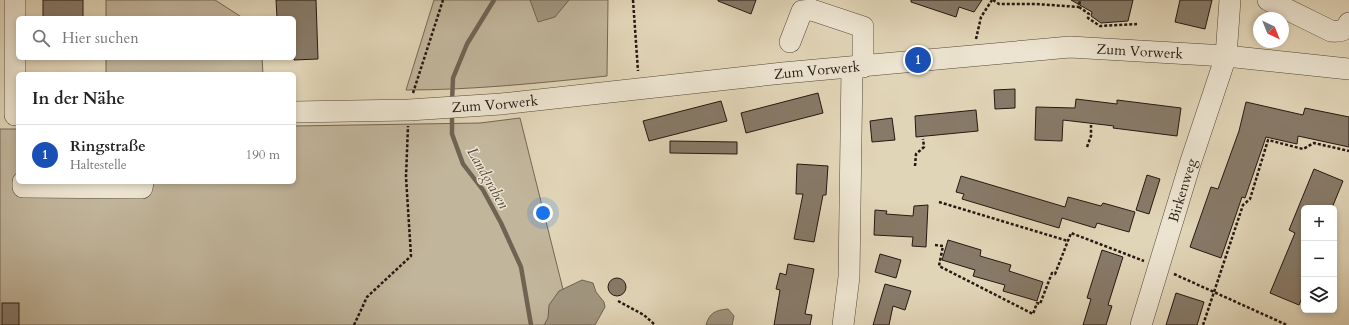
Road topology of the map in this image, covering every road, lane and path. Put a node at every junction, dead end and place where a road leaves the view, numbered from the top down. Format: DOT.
graph roads {
  1 [pos="15,0"];
  2 [pos="443,0"];
  3 [pos="633,0"];
  4 [pos="993,0"];
  5 [pos="1080,0"];
  6 [pos="1230,0"];
  7 [pos="1268,0"];
  8 [pos="1079,7"];
  9 [pos="1349,23"];
  10 [pos="1136,24"];
  11 [pos="790,42"];
  12 [pos="972,55"];
  13 [pos="1226,56"];
  14 [pos="857,67"];
  15 [pos="1349,69"];
  16 [pos="638,88"];
  17 [pos="418,109"];
  18 [pos="296,112"];
  19 [pos="11,115"];
  20 [pos="1091,125"];
  21 [pos="923,139"];
  22 [pos="1087,147"];
  23 [pos="1349,151"];
  24 [pos="915,166"];
  25 [pos="23,184"];
  26 [pos="143,184"];
  27 [pos="939,202"];
  28 [pos="1068,240"];
  29 [pos="935,245"];
  30 [pos="1158,267"];
  31 [pos="1214,292"];
  32 [pos="618,301"];
  33 [pos="354,325"];
  34 [pos="655,325"];
  35 [pos="843,325"];
  36 [pos="1141,325"];
  37 [pos="1203,325"];
  38 [pos="1287,325"];
  1 -- 19 [label="street"];
  2 -- 17 [label="path"];
  3 -- 16 [label="path"];
  4 -- 8 [label="path"];
  4 -- 12 [label="path"];
  5 -- 8 [label="path"];
  6 -- 13 [label="street, Birkenweg"];
  7 -- 9 [label="street"];
  8 -- 10 [label="path"];
  11 -- 14 [label="street"];
  12 -- 13 [label="street, Zum Vorwerk"];
  12 -- 14 [label="street, Zum Vorwerk"];
  13 -- 15 [label="street, Zum Vorwerk"];
  13 -- 30 [label="street, Birkenweg"];
  14 -- 16 [label="street, Zum Vorwerk"];
  14 -- 35 [label="street"];
  16 -- 17 [label="street, Zum Vorwerk"];
  17 -- 18 [label="street, Zum Vorwerk"];
  17 -- 33 [label="path"];
  20 -- 22 [label="path"];
  21 -- 24 [label="path"];
  23 -- 31 [label="path"];
  25 -- 26 [label="street"];
  27 -- 28 [label="path"];
  28 -- 29 [label="path"];
  28 -- 30 [label="path"];
  30 -- 31 [label="path"];
  30 -- 36 [label="street, Birkenweg"];
  31 -- 37 [label="path"];
  31 -- 38 [label="path"];
  32 -- 34 [label="path"];
}
